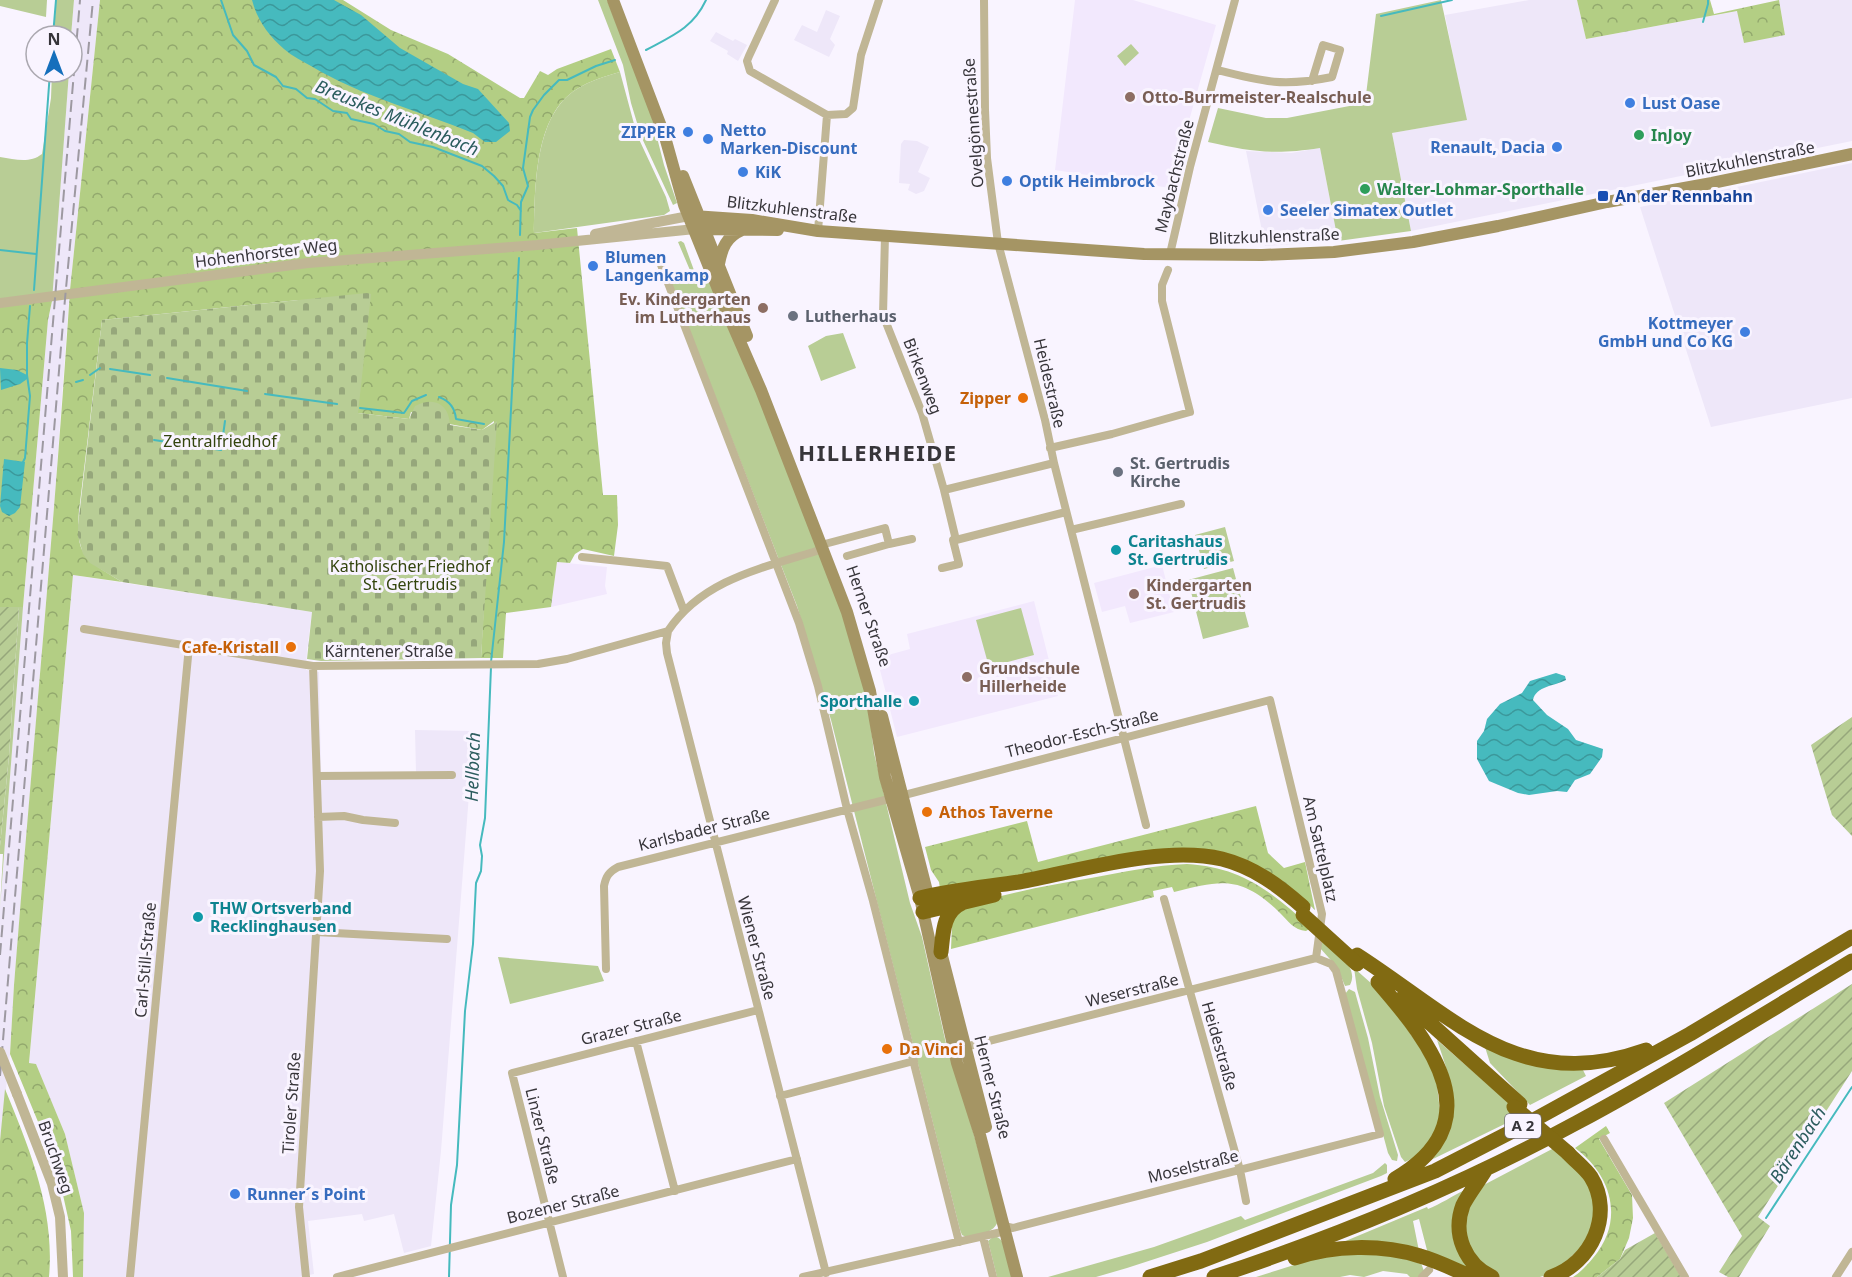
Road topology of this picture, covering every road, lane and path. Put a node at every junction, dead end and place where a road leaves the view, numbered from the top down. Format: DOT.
graph roads {
  1 [pos="613,0"];
  2 [pos="775,0"];
  3 [pos="879,0"];
  4 [pos="984,0"];
  5 [pos="1235,0"];
  6 [pos="1217,70"];
  7 [pos="1312,81"];
  8 [pos="827,115"];
  9 [pos="1852,154"];
  10 [pos="694,216"];
  11 [pos="699,229"];
  12 [pos="742,230"];
  13 [pos="818,231"];
  14 [pos="885,236"];
  15 [pos="998,243"];
  16 [pos="537,245"];
  17 [pos="1170,254"];
  18 [pos="658,257"];
  19 [pos="719,264"];
  20 [pos="1168,270"];
  21 [pos="0,303"];
  22 [pos="1050,448"];
  23 [pos="1054,463"];
  24 [pos="944,490"];
  25 [pos="1181,504"];
  26 [pos="1066,512"];
  27 [pos="1071,530"];
  28 [pos="912,538"];
  29 [pos="956,540"];
  30 [pos="889,544"];
  31 [pos="823,546"];
  32 [pos="847,556"];
  33 [pos="582,557"];
  34 [pos="777,563"];
  35 [pos="942,568"];
  36 [pos="684,611"];
  37 [pos="84,629"];
  38 [pos="668,631"];
  39 [pos="189,646"];
  40 [pos="313,666"];
  41 [pos="1270,700"];
  42 [pos="1123,737"];
  43 [pos="452,775"];
  44 [pos="317,776"];
  45 [pos="896,797"];
  46 [pos="847,809"];
  47 [pos="318,817"];
  48 [pos="395,823"];
  49 [pos="1146,825"];
  50 [pos="714,842"];
  51 [pos="1164,899"];
  52 [pos="971,900"];
  53 [pos="926,904"];
  54 [pos="1303,911"];
  55 [pos="316,932"];
  56 [pos="1852,937"];
  57 [pos="447,939"];
  58 [pos="941,952"];
  59 [pos="1316,958"];
  60 [pos="1357,960"];
  61 [pos="1852,961"];
  62 [pos="606,969"];
  63 [pos="1378,982"];
  64 [pos="1189,991"];
  65 [pos="758,1010"];
  66 [pos="1690,1034"];
  67 [pos="636,1041"];
  68 [pos="960,1049"];
  69 [pos="0,1052"];
  70 [pos="914,1061"];
  71 [pos="512,1073"];
  72 [pos="780,1095"];
  73 [pos="1517,1106"];
  74 [pos="1604,1139"];
  75 [pos="1570,1152"];
  76 [pos="796,1159"];
  77 [pos="1486,1168"];
  78 [pos="1240,1170"];
  79 [pos="675,1191"];
  80 [pos="1246,1202"];
  81 [pos="1349,1205"];
  82 [pos="550,1224"];
  83 [pos="1008,1228"];
  84 [pos="983,1237"];
  85 [pos="959,1242"];
  86 [pos="1852,1252"];
  87 [pos="1425,1266"];
  88 [pos="1241,1268"];
  89 [pos="826,1273"];
  90 [pos="63,1277"];
  91 [pos="130,1277"];
  92 [pos="306,1277"];
  93 [pos="337,1277"];
  94 [pos="563,1277"];
  95 [pos="803,1277"];
  96 [pos="993,1277"];
  97 [pos="1017,1277"];
  98 [pos="1025,1277"];
  99 [pos="1149,1277"];
  100 [pos="1214,1277"];
  101 [pos="1472,1277"];
  102 [pos="1492,1277"];
  103 [pos="1551,1277"];
  104 [pos="1565,1277"];
  105 [pos="1685,1277"];
  106 [pos="1836,1277"];
  1 -- 10 [label="main road, Herner Straße"];
  2 -- 8 [label="street"];
  3 -- 8 [label="street"];
  4 -- 15 [label="street, Ovelgönnestraße"];
  5 -- 6 [label="street, Maybachstraße"];
  6 -- 7 [label="street"];
  6 -- 17 [label="street, Maybachstraße"];
  8 -- 13 [label="street"];
  9 -- 17 [label="main road, Blitzkuhlenstraße"];
  10 -- 11 [label="main road, Herner Straße"];
  10 -- 13 [label="main road, Blitzkuhlenstraße"];
  10 -- 16 [label="street, Hohenhorster Weg"];
  11 -- 12 [label="main road, Blitzkuhlenstraße"];
  11 -- 16 [label="street, Hohenhorster Weg"];
  11 -- 19 [label="main road, Herner Straße"];
  11 -- 31 [label="main road, Herner Straße"];
  12 -- 13 [label="main road, Blitzkuhlenstraße"];
  12 -- 19 [label="main road"];
  13 -- 14 [label="main road, Blitzkuhlenstraße"];
  14 -- 15 [label="main road, Blitzkuhlenstraße"];
  14 -- 24 [label="street, Birkenweg"];
  15 -- 17 [label="main road, Blitzkuhlenstraße"];
  15 -- 22 [label="street, Heidestraße"];
  16 -- 21 [label="street, Hohenhorster Weg"];
  18 -- 34 [label="street"];
  19 -- 31 [label="main road, Herner Straße"];
  20 -- 22 [label="street"];
  22 -- 23 [label="street, Heidestraße"];
  23 -- 24 [label="street"];
  23 -- 26 [label="street, Heidestraße"];
  24 -- 29 [label="street, Birkenweg"];
  25 -- 27 [label="street"];
  26 -- 27 [label="street, Heidestraße"];
  26 -- 29 [label="street"];
  27 -- 42 [label="street, Heidestraße"];
  28 -- 30 [label="street"];
  29 -- 35 [label="street, Birkenweg"];
  30 -- 31 [label="street"];
  30 -- 32 [label="street"];
  31 -- 34 [label="street"];
  31 -- 45 [label="main road, Herner Straße"];
  33 -- 36 [label="street"];
  34 -- 36 [label="street"];
  34 -- 46 [label="street"];
  36 -- 38 [label="street"];
  37 -- 39 [label="street, Kärntener Straße"];
  38 -- 40 [label="street, Kärntener Straße"];
  38 -- 50 [label="street, Wiener Straße"];
  39 -- 40 [label="street, Kärntener Straße"];
  39 -- 91 [label="street, Carl-Still-Straße"];
  40 -- 44 [label="street, Tiroler Straße"];
  41 -- 42 [label="street, Theodor-Esch-Straße"];
  41 -- 59 [label="street, Am Sattelplatz"];
  42 -- 45 [label="street, Theodor-Esch-Straße"];
  42 -- 49 [label="street, Heidestraße"];
  43 -- 44 [label="street"];
  44 -- 47 [label="street, Tiroler Straße"];
  45 -- 46 [label="street, Karlsbader Straße"];
  45 -- 53 [label="main road, Herner Straße"];
  46 -- 50 [label="street, Karlsbader Straße"];
  46 -- 70 [label="street"];
  47 -- 48 [label="street"];
  47 -- 55 [label="street, Tiroler Straße"];
  50 -- 62 [label="street, Karlsbader Straße"];
  50 -- 65 [label="street, Wiener Straße"];
  51 -- 64 [label="street, Heidestraße"];
  52 -- 53 [label="highway"];
  52 -- 54 [label="highway"];
  52 -- 58 [label="highway"];
  53 -- 54 [label="highway"];
  53 -- 58 [label="main road, Herner Straße"];
  53 -- 68 [label="main road, Herner Straße"];
  54 -- 60 [label="highway"];
  55 -- 57 [label="street"];
  55 -- 92 [label="street, Tiroler Straße"];
  56 -- 66 [label="highway, A 2"];
  58 -- 68 [label="main road, Herner Straße"];
  59 -- 64 [label="street, Weserstraße"];
  59 -- 78 [label="street, Moselstraße"];
  60 -- 63 [label="highway"];
  60 -- 66 [label="highway"];
  60 -- 73 [label="highway"];
  61 -- 77 [label="highway, A 2"];
  63 -- 73 [label="highway"];
  63 -- 81 [label="highway"];
  64 -- 68 [label="street, Weserstraße"];
  64 -- 78 [label="street, Heidestraße"];
  65 -- 67 [label="street, Grazer Straße"];
  65 -- 72 [label="street, Wiener Straße"];
  66 -- 81 [label="highway, A 2"];
  67 -- 71 [label="street, Grazer Straße"];
  67 -- 79 [label="street"];
  68 -- 83 [label="main road, Herner Straße"];
  69 -- 90 [label="street, Bruchweg, bridge"];
  70 -- 72 [label="street"];
  70 -- 85 [label="street"];
  71 -- 82 [label="street, Linzer Straße"];
  72 -- 76 [label="street, Wiener Straße"];
  73 -- 75 [label="highway"];
  74 -- 105 [label="street"];
  75 -- 103 [label="highway"];
  75 -- 104 [label="highway"];
  76 -- 79 [label="street, Bozener Straße"];
  76 -- 89 [label="street, Wiener Straße"];
  77 -- 88 [label="highway, A 2"];
  77 -- 102 [label="highway"];
  78 -- 80 [label="street, Heidestraße"];
  78 -- 83 [label="street, Moselstraße"];
  79 -- 82 [label="street, Bozener Straße"];
  81 -- 99 [label="highway, A 2"];
  82 -- 93 [label="street, Bozener Straße"];
  82 -- 94 [label="street, Linzer Straße"];
  83 -- 84 [label="street, Moselstraße"];
  83 -- 97 [label="main road, Herner Straße"];
  83 -- 98 [label="main road, Herner Straße"];
  84 -- 85 [label="street, Moselstraße"];
  84 -- 96 [label="street"];
  85 -- 89 [label="street, Moselstraße"];
  86 -- 106 [label="street"];
  87 -- 88 [label="highway"];
  87 -- 101 [label="highway"];
  88 -- 100 [label="highway, A 2"];
  89 -- 95 [label="street, Moselstraße"];
}
